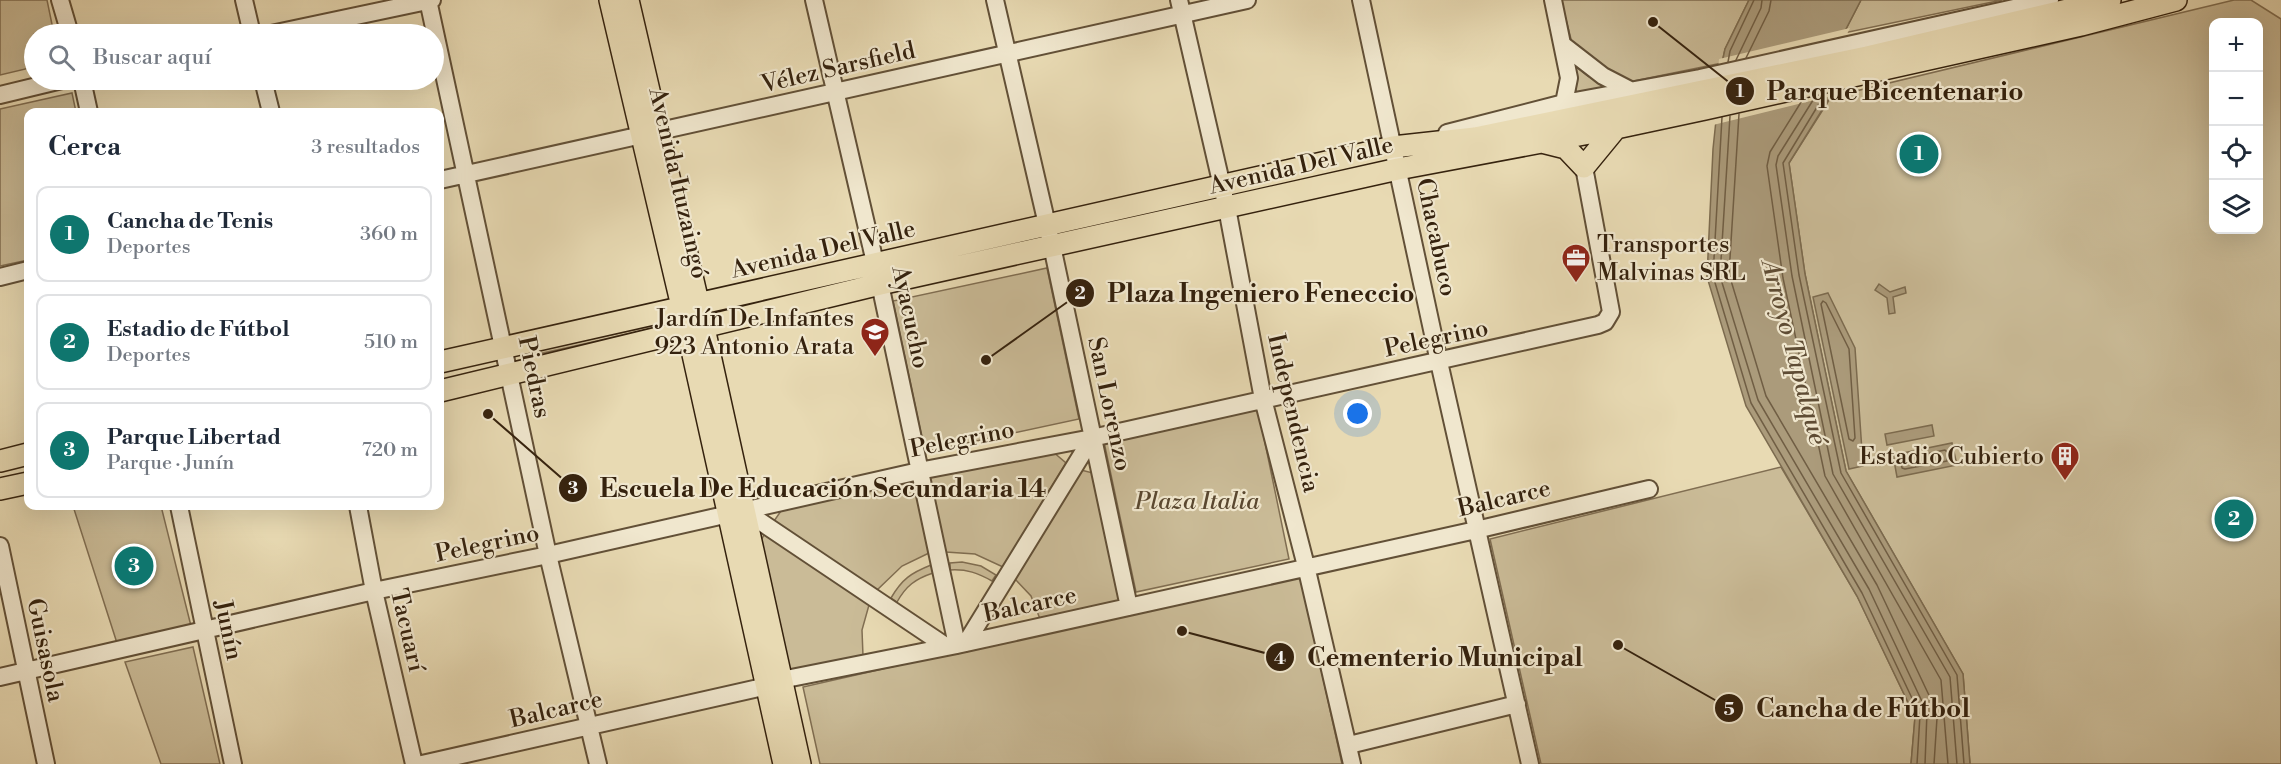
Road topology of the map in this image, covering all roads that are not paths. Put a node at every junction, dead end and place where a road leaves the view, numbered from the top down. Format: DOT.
graph roads {
  1 [pos="60,0"];
  2 [pos="244,0"];
  3 [pos="429,0"];
  4 [pos="610,0"];
  5 [pos="628,0"];
  6 [pos="814,0"];
  7 [pos="995,0"];
  8 [pos="1247,0"];
  9 [pos="1361,0"];
  10 [pos="1553,0"];
  11 [pos="2050,0"];
  12 [pos="2110,0"];
  13 [pos="2176,0"];
  14 [pos="1181,7"];
  15 [pos="67,24"];
  16 [pos="250,24"];
  17 [pos="317,24"];
  18 [pos="434,24"];
  19 [pos="1563,45"];
  20 [pos="1007,54"];
  21 [pos="1867,56"];
  22 [pos="444,73"];
  23 [pos="24,89"];
  24 [pos="84,90"];
  25 [pos="266,90"];
  26 [pos="1632,91"];
  27 [pos="835,92"];
  28 [pos="1703,93"];
  29 [pos="0,95"];
  30 [pos="1564,103"];
  31 [pos="88,108"];
  32 [pos="270,108"];
  33 [pos="1616,128"];
  34 [pos="649,134"];
  35 [pos="1540,142"];
  36 [pos="1393,147"];
  37 [pos="1584,167"];
  38 [pos="1398,168"];
  39 [pos="465,175"];
  40 [pos="444,179"];
  41 [pos="1222,186"];
  42 [pos="1227,208"];
  43 [pos="1047,225"];
  44 [pos="1052,246"];
  45 [pos="24,271"];
  46 [pos="878,274"];
  47 [pos="0,277"];
  48 [pos="690,305"];
  49 [pos="696,330"];
  50 [pos="504,347"];
  51 [pos="444,361"];
  52 [pos="1439,362"];
  53 [pos="510,375"];
  54 [pos="444,390"];
  55 [pos="1263,399"];
  56 [pos="1092,438"];
  57 [pos="24,455"];
  58 [pos="0,461"];
  59 [pos="919,471"];
  60 [pos="24,484"];
  61 [pos="0,489"];
  62 [pos="1649,489"];
  63 [pos="179,510"];
  64 [pos="359,510"];
  65 [pos="736,511"];
  66 [pos="1476,530"];
  67 [pos="0,546"];
  68 [pos="548,555"];
  69 [pos="1306,566"];
  70 [pos="374,591"];
  71 [pos="1129,607"];
  72 [pos="205,631"];
  73 [pos="957,645"];
  74 [pos="26,670"];
  75 [pos="0,676"];
  76 [pos="774,683"];
  77 [pos="1517,704"];
  78 [pos="588,727"];
  79 [pos="1348,745"];
  80 [pos="45,764"];
  81 [pos="233,764"];
  82 [pos="414,764"];
  83 [pos="422,764"];
  84 [pos="598,764"];
  85 [pos="784,764"];
  86 [pos="800,764"];
  87 [pos="1352,764"];
  88 [pos="1530,764"];
  1 -- 15 [label="street"];
  2 -- 16 [label="street"];
  3 -- 17 [label="street"];
  3 -- 18 [label="street, Piedras"];
  4 -- 34 [label="main road, Avenida Ituzaingó"];
  5 -- 34 [label="main road, Avenida Ituzaingó"];
  6 -- 27 [label="street, Ayacucho"];
  7 -- 20 [label="street, San Lorenzo"];
  8 -- 14 [label="street, Vélez Sarsfield"];
  9 -- 36 [label="street, Chacabuco"];
  10 -- 19 [label="street"];
  11 -- 21 [label="street, Avenida Del Valle"];
  12 -- 21 [label="main road, Avenida Del Valle"];
  13 -- 21 [label="main road, Avenida Del Valle"];
  14 -- 20 [label="street, Vélez Sarsfield"];
  14 -- 41 [label="street, Independencia"];
  19 -- 26 [label="street"];
  19 -- 30 [label="street"];
  20 -- 27 [label="street, Vélez Sarsfield"];
  20 -- 43 [label="street, San Lorenzo"];
  21 -- 28 [label="main road, Avenida Del Valle"];
  22 -- 39 [label="street, Piedras"];
  23 -- 29 [label="street"];
  24 -- 31 [label="street"];
  25 -- 32 [label="street"];
  26 -- 28 [label="street, Avenida Del Valle"];
  26 -- 30 [label="street, Avenida Del Valle"];
  27 -- 34 [label="street, Vélez Sarsfield"];
  27 -- 46 [label="street, Ayacucho"];
  28 -- 33 [label="main road, Avenida Del Valle"];
  28 -- 36 [label="main road, Avenida Del Valle"];
  30 -- 36 [label="street, Avenida Del Valle"];
  33 -- 35 [label="main road, Avenida Del Valle"];
  33 -- 37 [label="main road"];
  34 -- 39 [label="street, Vélez Sarsfield"];
  34 -- 48 [label="main road, Avenida Ituzaingó"];
  35 -- 37 [label="main road"];
  35 -- 38 [label="main road, Avenida Del Valle"];
  36 -- 38 [label="street, Chacabuco"];
  36 -- 41 [label="main road, Avenida Del Valle"];
  37 -- 52 [label="street, Pelegrino"];
  38 -- 42 [label="main road, Avenida Del Valle"];
  38 -- 52 [label="street, Chacabuco"];
  39 -- 40 [label="street, Vélez Sarsfield"];
  39 -- 50 [label="street, Piedras"];
  41 -- 42 [label="street, Independencia"];
  41 -- 43 [label="main road, Avenida Del Valle"];
  42 -- 44 [label="main road, Avenida Del Valle"];
  42 -- 55 [label="street, Independencia"];
  43 -- 44 [label="street, San Lorenzo"];
  43 -- 46 [label="main road, Avenida Del Valle"];
  44 -- 46 [label="main road, Avenida Del Valle"];
  44 -- 56 [label="street, San Lorenzo"];
  45 -- 47 [label="street"];
  46 -- 48 [label="main road, Avenida Del Valle"];
  46 -- 49 [label="main road, Avenida Del Valle"];
  46 -- 59 [label="street, Ayacucho"];
  48 -- 49 [label="main road, Avenida Ituzaingó"];
  48 -- 50 [label="main road, Avenida Del Valle"];
  49 -- 53 [label="main road, Avenida Del Valle"];
  49 -- 65 [label="main road, Avenida Ituzaingó"];
  50 -- 51 [label="main road, Avenida Del Valle"];
  50 -- 53 [label="street, Piedras"];
  52 -- 55 [label="street, Pelegrino"];
  52 -- 66 [label="street, Chacabuco"];
  53 -- 54 [label="main road, Avenida Del Valle"];
  53 -- 68 [label="street, Piedras"];
  55 -- 56 [label="street, Pelegrino"];
  55 -- 69 [label="street, Independencia"];
  56 -- 59 [label="street, Pelegrino"];
  56 -- 71 [label="street, San Lorenzo"];
  56 -- 73 [label="street"];
  57 -- 58 [label="main road"];
  59 -- 65 [label="street, Pelegrino"];
  59 -- 73 [label="street, Ayacucho"];
  60 -- 61 [label="main road"];
  62 -- 66 [label="street, Balcarce"];
  63 -- 72 [label="street, Junín"];
  64 -- 70 [label="street, Tacuarí"];
  65 -- 68 [label="street, Pelegrino"];
  65 -- 73 [label="street"];
  65 -- 76 [label="main road, Avenida Ituzaingó"];
  66 -- 69 [label="street, Balcarce"];
  66 -- 77 [label="street, Chacabuco"];
  67 -- 74 [label="street, Guisasola"];
  68 -- 70 [label="street, Pelegrino"];
  68 -- 78 [label="street, Piedras"];
  69 -- 71 [label="street, Balcarce"];
  69 -- 79 [label="street, Independencia"];
  70 -- 72 [label="street, Pelegrino"];
  70 -- 82 [label="street, Tacuarí"];
  71 -- 73 [label="street, Balcarce"];
  72 -- 74 [label="street, Pelegrino"];
  72 -- 81 [label="street, Junín"];
  73 -- 76 [label="street, Balcarce"];
  74 -- 75 [label="street, Pelegrino"];
  74 -- 80 [label="street, Guisasola"];
  76 -- 78 [label="street, Balcarce"];
  76 -- 85 [label="main road, Avenida Ituzaingó"];
  76 -- 86 [label="main road, Avenida Ituzaingó"];
  77 -- 79 [label="street"];
  77 -- 88 [label="street, Chacabuco"];
  78 -- 83 [label="street, Balcarce"];
  78 -- 84 [label="street, Piedras"];
  79 -- 87 [label="street, Independencia"];
}
